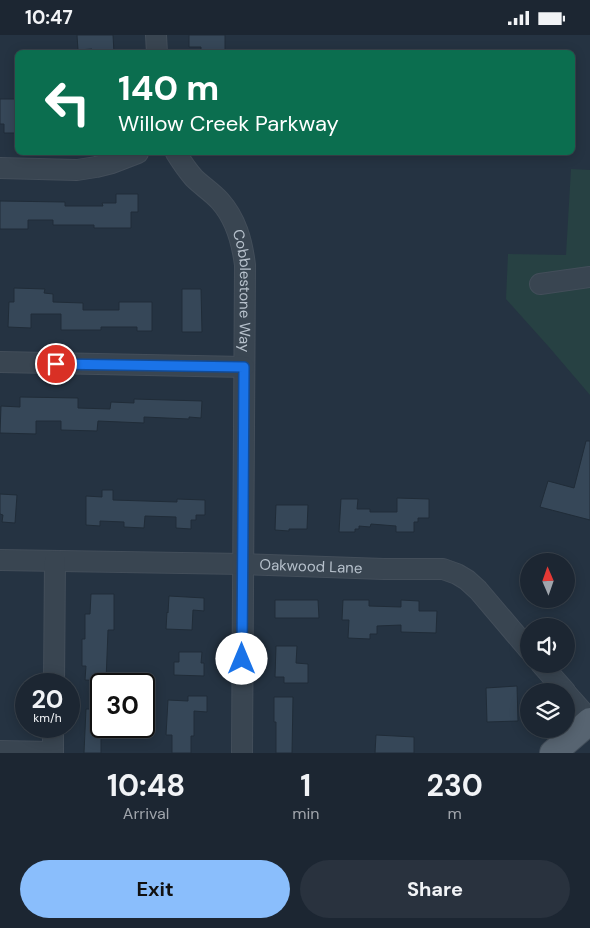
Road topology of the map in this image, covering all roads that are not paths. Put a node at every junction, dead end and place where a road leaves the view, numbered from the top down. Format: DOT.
graph roads {
  1 [pos="156,35"];
  2 [pos="157,50"];
  3 [pos="133,155"];
  4 [pos="177,155"];
  5 [pos="0,168"];
  6 [pos="590,277"];
  7 [pos="540,284"];
  8 [pos="0,363"];
  9 [pos="244,367"];
  10 [pos="0,560"];
  11 [pos="55,561"];
  12 [pos="243,565"];
  13 [pos="520,639"];
  14 [pos="54,673"];
  15 [pos="549,673"];
  16 [pos="558,683"];
  17 [pos="575,703"];
  18 [pos="590,721"];
  19 [pos="53,738"];
  20 [pos="0,751"];
  21 [pos="53,752"];
  22 [pos="242,753"];
  23 [pos="553,753"];
  1 -- 2 [label="street"];
  3 -- 5 [label="street"];
  4 -- 9 [label="street, Cobblestone Way"];
  6 -- 7 [label="street"];
  8 -- 9 [label="street"];
  9 -- 12 [label="street, Cobblestone Way"];
  10 -- 11 [label="street, Oakwood Lane"];
  11 -- 12 [label="street, Oakwood Lane"];
  11 -- 14 [label="street"];
  12 -- 13 [label="street, Oakwood Lane"];
  12 -- 22 [label="street, Cobblestone Way"];
  15 -- 16 [label="street"];
  17 -- 18 [label="street"];
  18 -- 23 [label="main road"];
  19 -- 21 [label="street"];
  20 -- 21 [label="street"];
}
